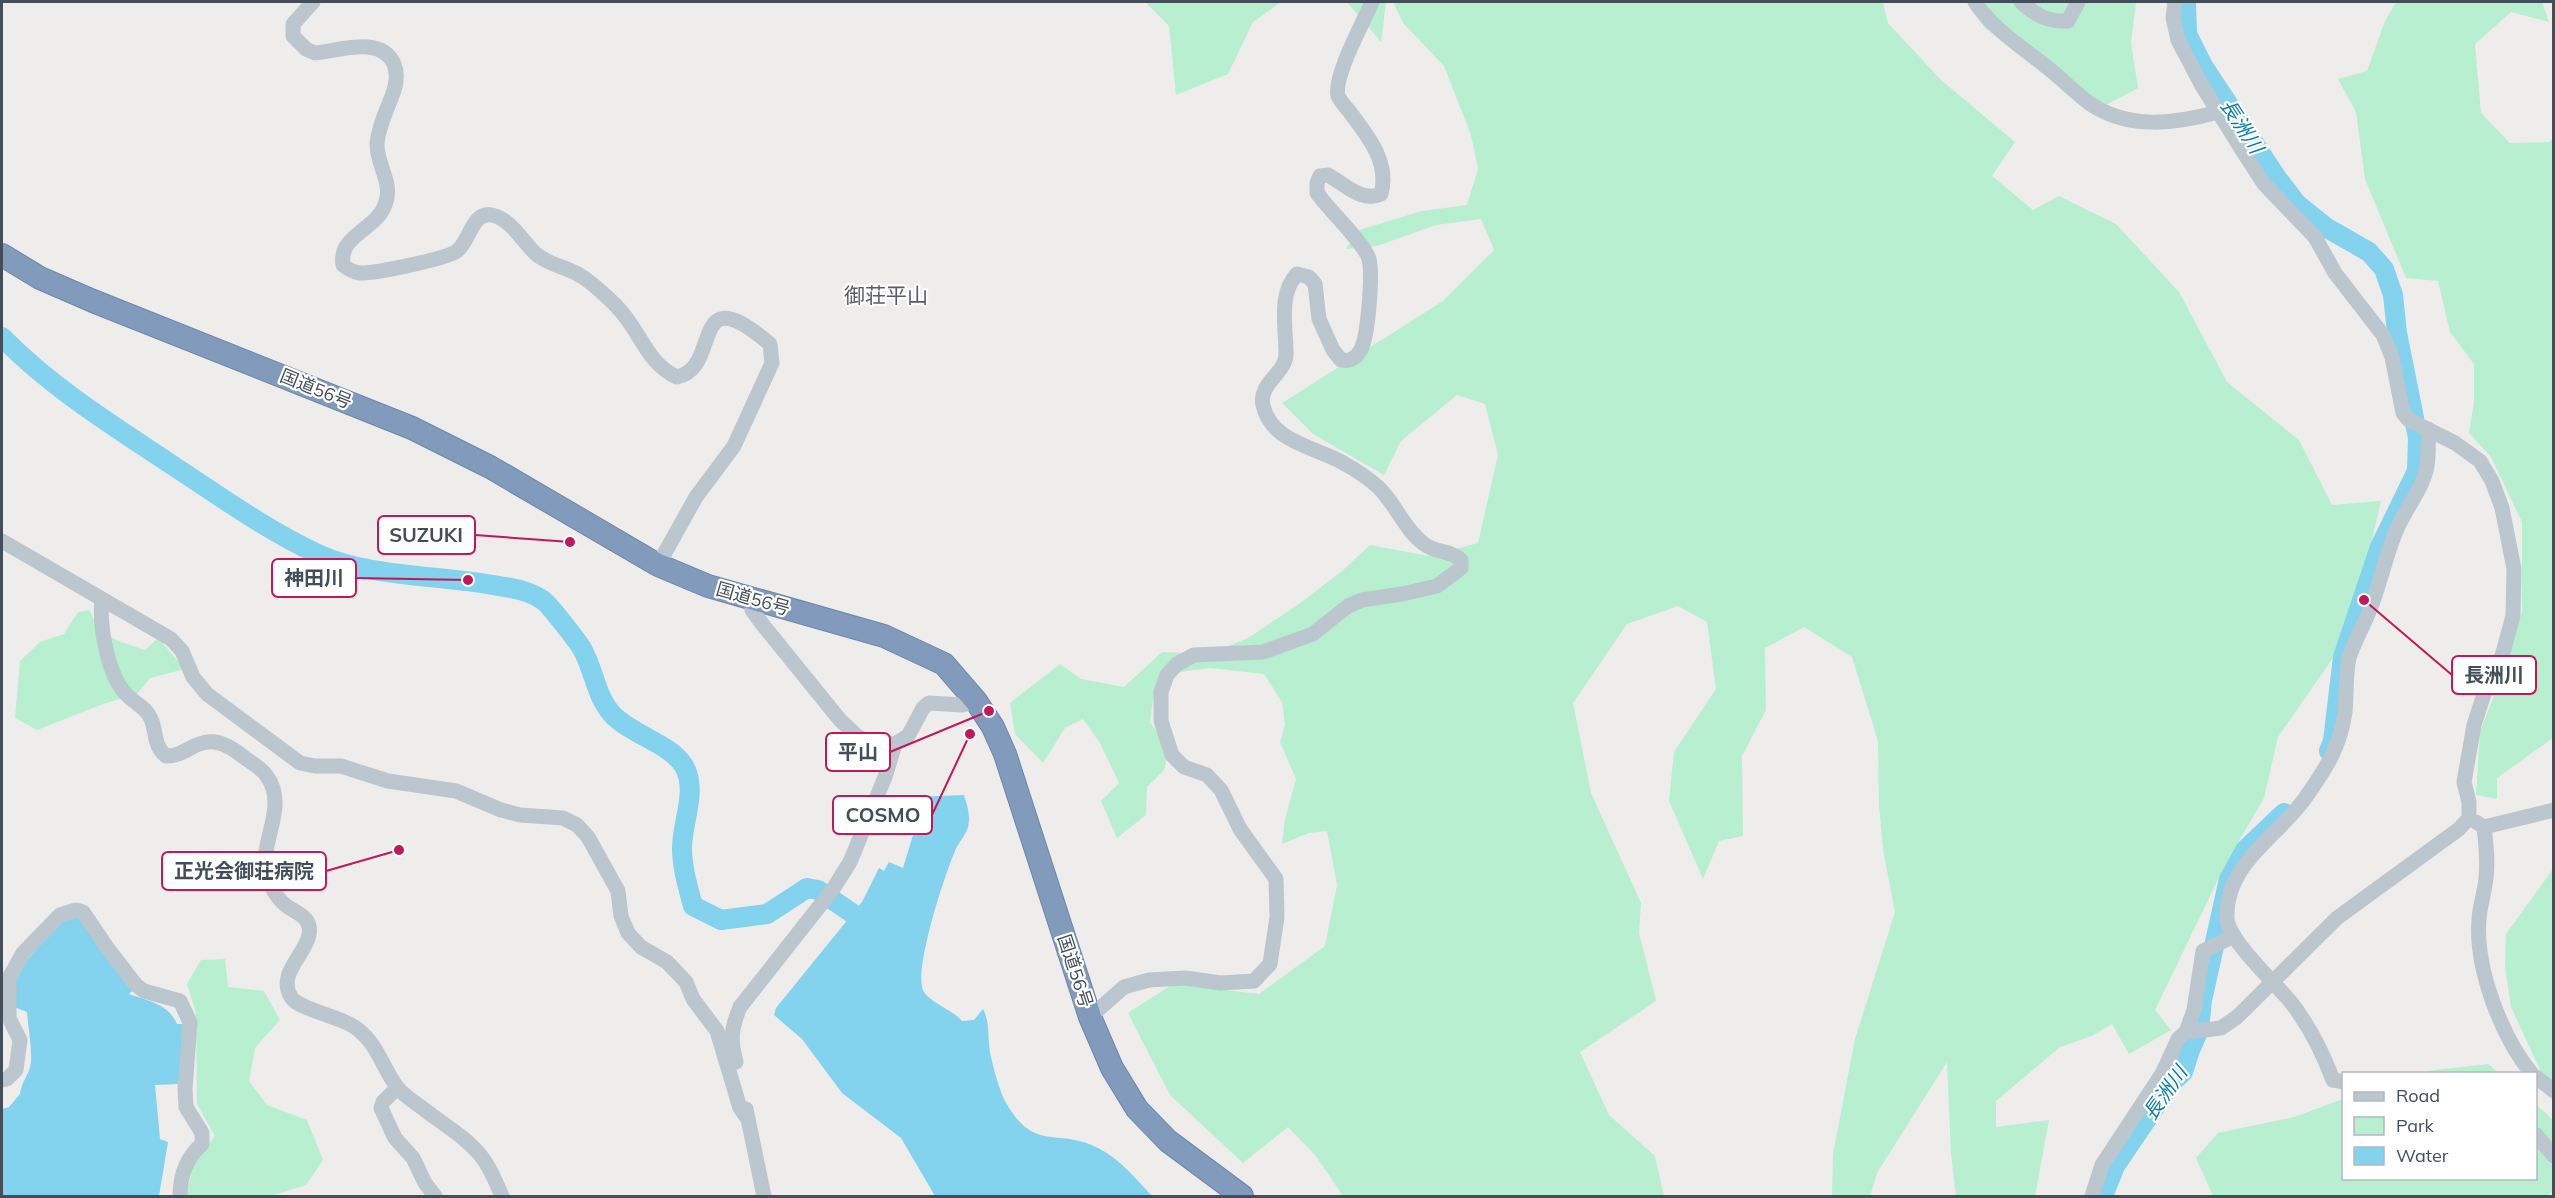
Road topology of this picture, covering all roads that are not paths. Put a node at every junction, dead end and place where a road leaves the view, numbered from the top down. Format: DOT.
graph roads {
  1 [pos="313,2"];
  2 [pos="1372,2"];
  3 [pos="1975,2"];
  4 [pos="2021,2"];
  5 [pos="2078,2"];
  6 [pos="2175,2"];
  7 [pos="2218,112"];
  8 [pos="2,255"];
  9 [pos="2428,429"];
  10 [pos="2,541"];
  11 [pos="658,565"];
  12 [pos="751,599"];
  13 [pos="102,600"];
  14 [pos="976,701"];
  15 [pos="895,744"];
  16 [pos="2553,810"];
  17 [pos="2469,818"];
  18 [pos="2484,827"];
  19 [pos="2234,936"];
  20 [pos="2274,984"];
  21 [pos="1090,1017"];
  22 [pos="2186,1032"];
  23 [pos="2531,1072"];
  24 [pos="2537,1079"];
  25 [pos="2,1080"];
  26 [pos="2342,1082"];
  27 [pos="397,1088"];
  28 [pos="2553,1091"];
  29 [pos="747,1118"];
  30 [pos="2537,1137"];
  31 [pos="2553,1156"];
  32 [pos="180,1197"];
  33 [pos="435,1197"];
  34 [pos="502,1197"];
  35 [pos="764,1197"];
  36 [pos="1242,1197"];
  37 [pos="2092,1197"];
  1 -- 11 [label="street"];
  2 -- 21 [label="street"];
  3 -- 7 [label="street"];
  4 -- 5 [label="street"];
  6 -- 7 [label="street"];
  7 -- 9 [label="street"];
  8 -- 11 [label="highway, 国道56号"];
  9 -- 17 [label="street"];
  9 -- 19 [label="street"];
  10 -- 13 [label="street"];
  11 -- 12 [label="highway, 国道56号"];
  12 -- 14 [label="highway, 国道56号"];
  12 -- 15 [label="street"];
  13 -- 27 [label="street"];
  13 -- 29 [label="street"];
  14 -- 15 [label="street"];
  14 -- 21 [label="highway, 国道56号"];
  15 -- 29 [label="street"];
  16 -- 18 [label="street"];
  17 -- 18 [label="street"];
  17 -- 20 [label="street"];
  18 -- 23 [label="street"];
  19 -- 20 [label="street"];
  19 -- 22 [label="street"];
  20 -- 22 [label="street"];
  20 -- 26 [label="street"];
  21 -- 36 [label="highway, 国道56号"];
  22 -- 37 [label="street"];
  24 -- 28 [label="street"];
  25 -- 32 [label="street"];
  27 -- 33 [label="street"];
  27 -- 34 [label="street"];
  29 -- 35 [label="street"];
  30 -- 31 [label="street"];
}
